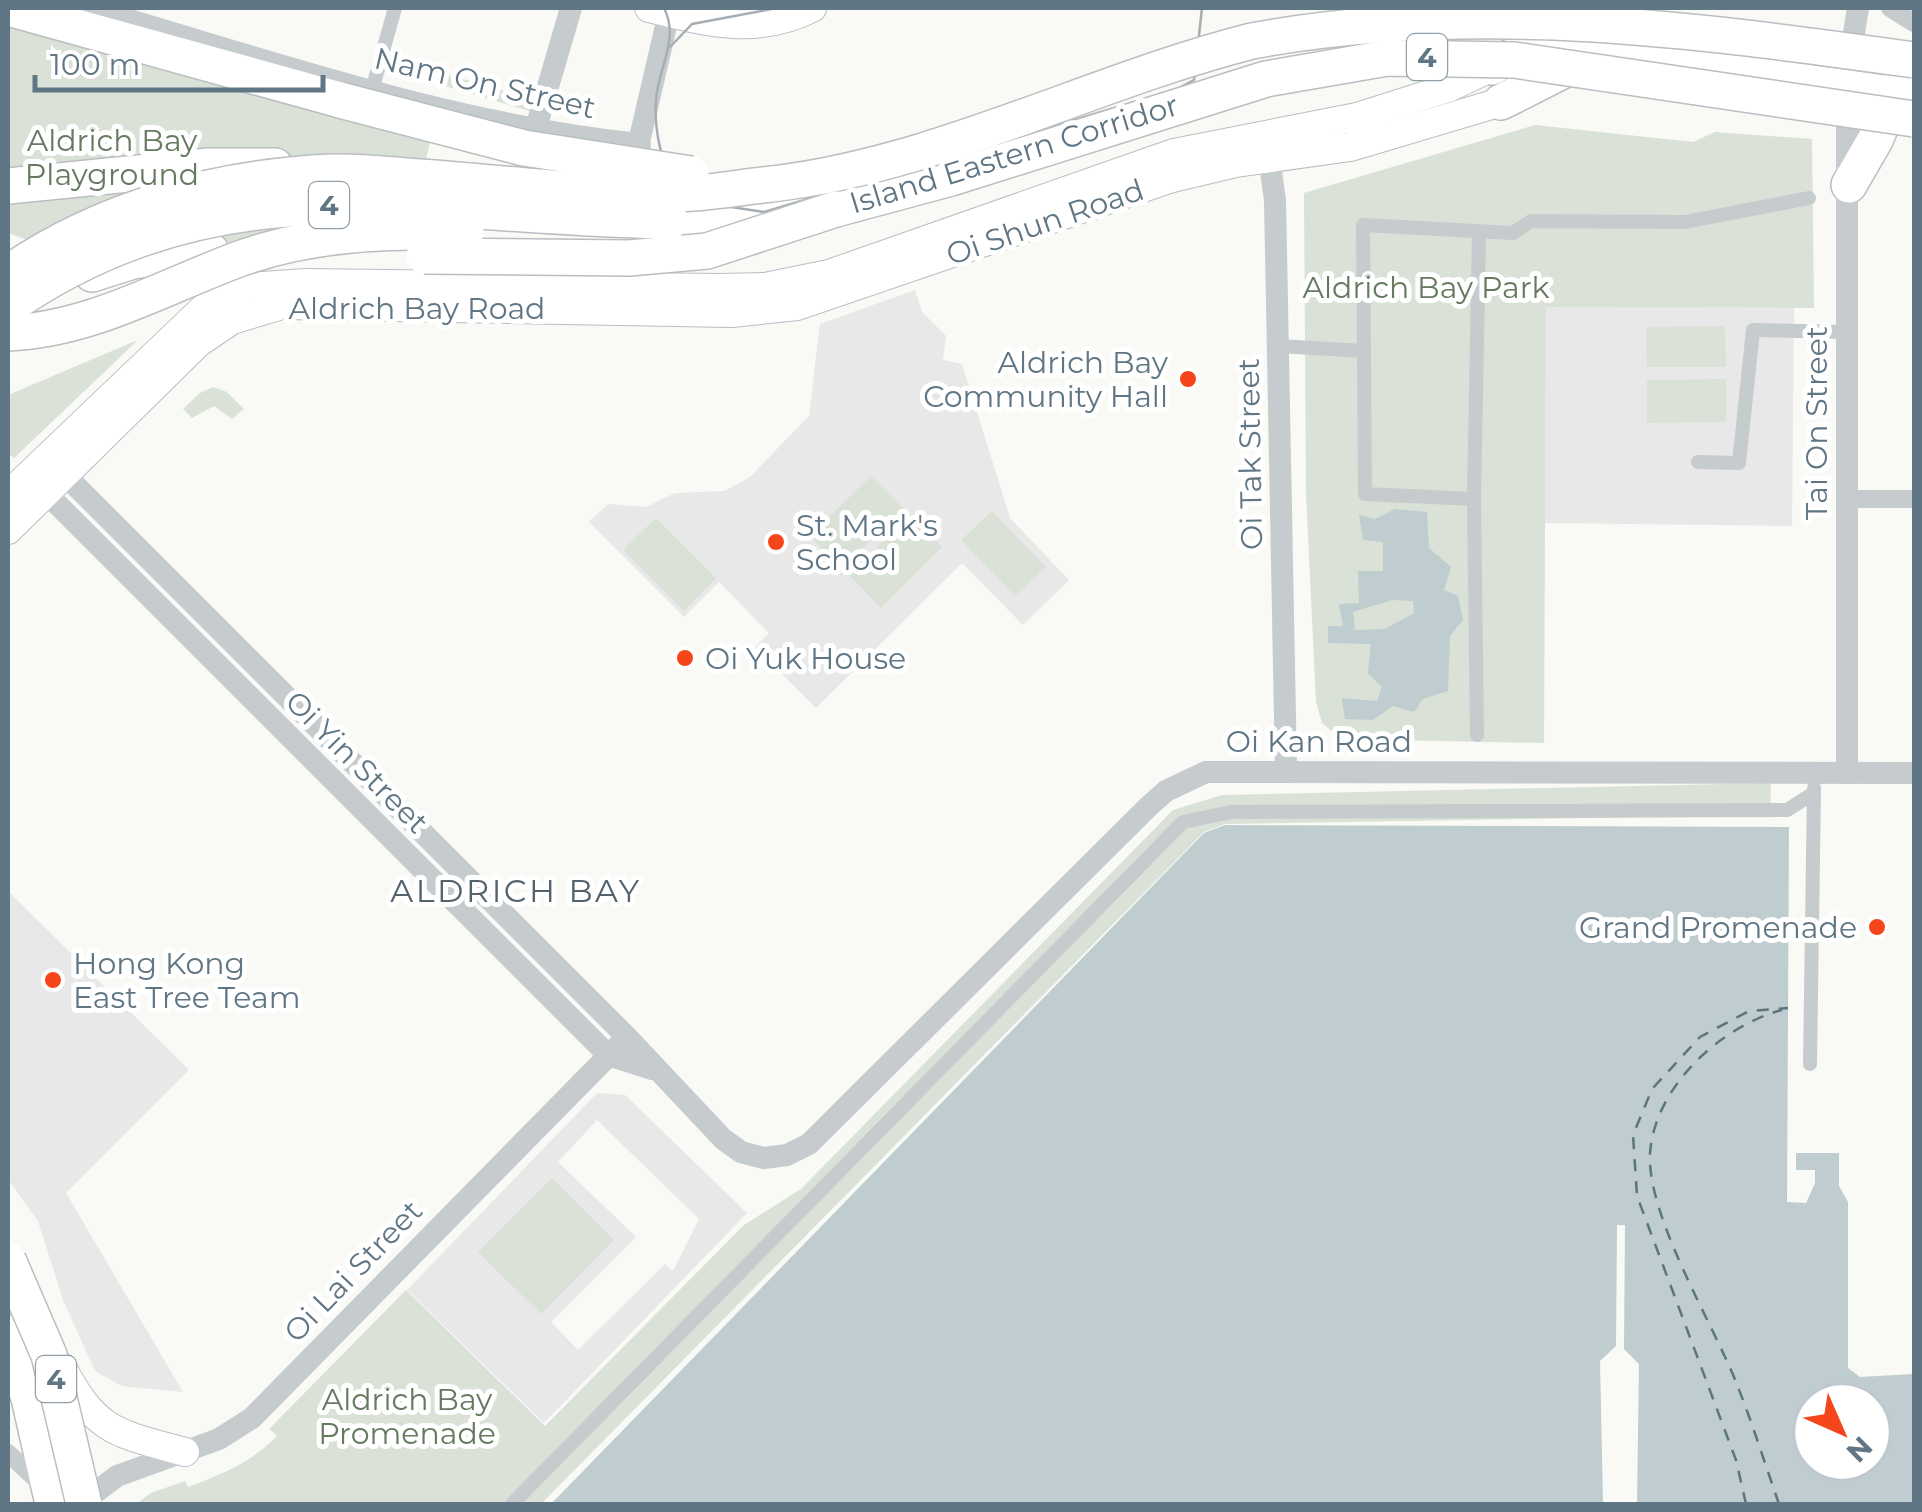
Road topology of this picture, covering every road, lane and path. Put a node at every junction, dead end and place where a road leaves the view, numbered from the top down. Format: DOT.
graph roads {
  1 [pos="8,8"];
  2 [pos="88,8"];
  3 [pos="395,8"];
  4 [pos="570,8"];
  5 [pos="812,8"];
  6 [pos="1491,8"];
  7 [pos="1858,8"];
  8 [pos="1890,8"];
  9 [pos="660,10"];
  10 [pos="45,14"];
  11 [pos="1914,23"];
  12 [pos="1492,67"];
  13 [pos="1848,77"];
  14 [pos="1909,86"];
  15 [pos="356,95"];
  16 [pos="1501,102"];
  17 [pos="534,131"];
  18 [pos="640,144"];
  19 [pos="1268,149"];
  20 [pos="334,172"];
  21 [pos="780,183"];
  22 [pos="1848,185"];
  23 [pos="8,186"];
  24 [pos="1810,198"];
  25 [pos="836,208"];
  26 [pos="671,221"];
  27 [pos="1479,233"];
  28 [pos="8,262"];
  29 [pos="8,273"];
  30 [pos="81,278"];
  31 [pos="590,297"];
  32 [pos="8,307"];
  33 [pos="8,318"];
  34 [pos="1847,332"];
  35 [pos="8,333"];
  36 [pos="1278,346"];
  37 [pos="1364,350"];
  38 [pos="1698,462"];
  39 [pos="39,479"];
  40 [pos="1474,499"];
  41 [pos="1845,499"];
  42 [pos="1914,499"];
  43 [pos="8,530"];
  44 [pos="1478,735"];
  45 [pos="1286,770"];
  46 [pos="1847,773"];
  47 [pos="1914,773"];
  48 [pos="1816,783"];
  49 [pos="627,1036"];
  50 [pos="608,1056"];
  51 [pos="1810,1064"];
  52 [pos="655,1070"];
  53 [pos="764,1158"];
  54 [pos="8,1239"];
  55 [pos="8,1260"];
  56 [pos="8,1333"];
  57 [pos="8,1363"];
  58 [pos="62,1367"];
  59 [pos="185,1452"];
  60 [pos="8,1453"];
  61 [pos="44,1497"];
  62 [pos="86,1503"];
  63 [pos="512,1504"];
  1 -- 10 [label="highway"];
  2 -- 15 [label="street, Nam On Street"];
  3 -- 15 [label="street"];
  4 -- 17 [label="street"];
  5 -- 9 [label="main road"];
  6 -- 12 [label="street"];
  7 -- 13 [label="street, Tai On Street"];
  8 -- 11 [label="street"];
  9 -- 18 [label="street"];
  10 -- 15 [label="highway"];
  12 -- 13 [label="highway"];
  12 -- 16 [label="street"];
  12 -- 19 [label="main road, Oi Shun Road"];
  13 -- 14 [label="highway"];
  13 -- 16 [label="highway"];
  13 -- 22 [label="street, Tai On Street"];
  14 -- 21 [label="highway, Island Eastern Corridor / 4, bridge"];
  14 -- 22 [label="highway"];
  14 -- 25 [label="highway, Island Eastern Corridor / 4, bridge"];
  15 -- 17 [label="street, Nam On Street"];
  15 -- 21 [label="highway, bridge"];
  16 -- 19 [label="main road, Oi Shun Road"];
  17 -- 18 [label="street, Nam On Street"];
  18 -- 31 [label="street"];
  19 -- 31 [label="main road, Oi Shun Road"];
  19 -- 36 [label="street, Oi Tak Street"];
  20 -- 21 [label="highway, Island Eastern Corridor / 4, bridge"];
  20 -- 23 [label="highway, bridge"];
  20 -- 29 [label="highway, Island Eastern Corridor / 4, bridge"];
  22 -- 34 [label="street, Tai On Street"];
  24 -- 27 [label="street"];
  25 -- 26 [label="highway, Island Eastern Corridor / 4, bridge"];
  25 -- 30 [label="highway, bridge"];
  26 -- 32 [label="highway, Island Eastern Corridor / 4, bridge"];
  26 -- 35 [label="highway, bridge"];
  27 -- 37 [label="street"];
  27 -- 40 [label="street"];
  28 -- 30 [label="highway"];
  30 -- 33 [label="highway"];
  31 -- 39 [label="main road, Aldrich Bay Road"];
  34 -- 38 [label="street"];
  34 -- 41 [label="street, Tai On Street"];
  36 -- 37 [label="street"];
  36 -- 45 [label="street, Oi Tak Street"];
  37 -- 40 [label="street"];
  39 -- 43 [label="main road, Aldrich Bay Road"];
  39 -- 49 [label="street, Oi Yin Street"];
  39 -- 50 [label="street, Oi Yin Street"];
  40 -- 44 [label="street"];
  41 -- 42 [label="street"];
  41 -- 46 [label="street, Tai On Street"];
  45 -- 48 [label="street, Oi Kan Road"];
  45 -- 53 [label="street, Oi Kan Road"];
  46 -- 47 [label="street"];
  46 -- 48 [label="street, Oi Kan Road"];
  48 -- 51 [label="street"];
  48 -- 63 [label="street"];
  49 -- 50 [label="street, Oi Lai Street"];
  49 -- 52 [label="street, Oi Yin Street"];
  50 -- 52 [label="street, Oi Yin Street"];
  50 -- 59 [label="street, Oi Lai Street"];
  52 -- 53 [label="street, Oi Yin Street"];
  54 -- 58 [label="main road"];
  55 -- 62 [label="highway, 4, bridge"];
  56 -- 61 [label="highway, 4"];
  57 -- 61 [label="main road"];
  58 -- 59 [label="main road"];
  58 -- 62 [label="main road"];
  59 -- 62 [label="street, Oi Lai Street"];
  60 -- 61 [label="street"];
}
